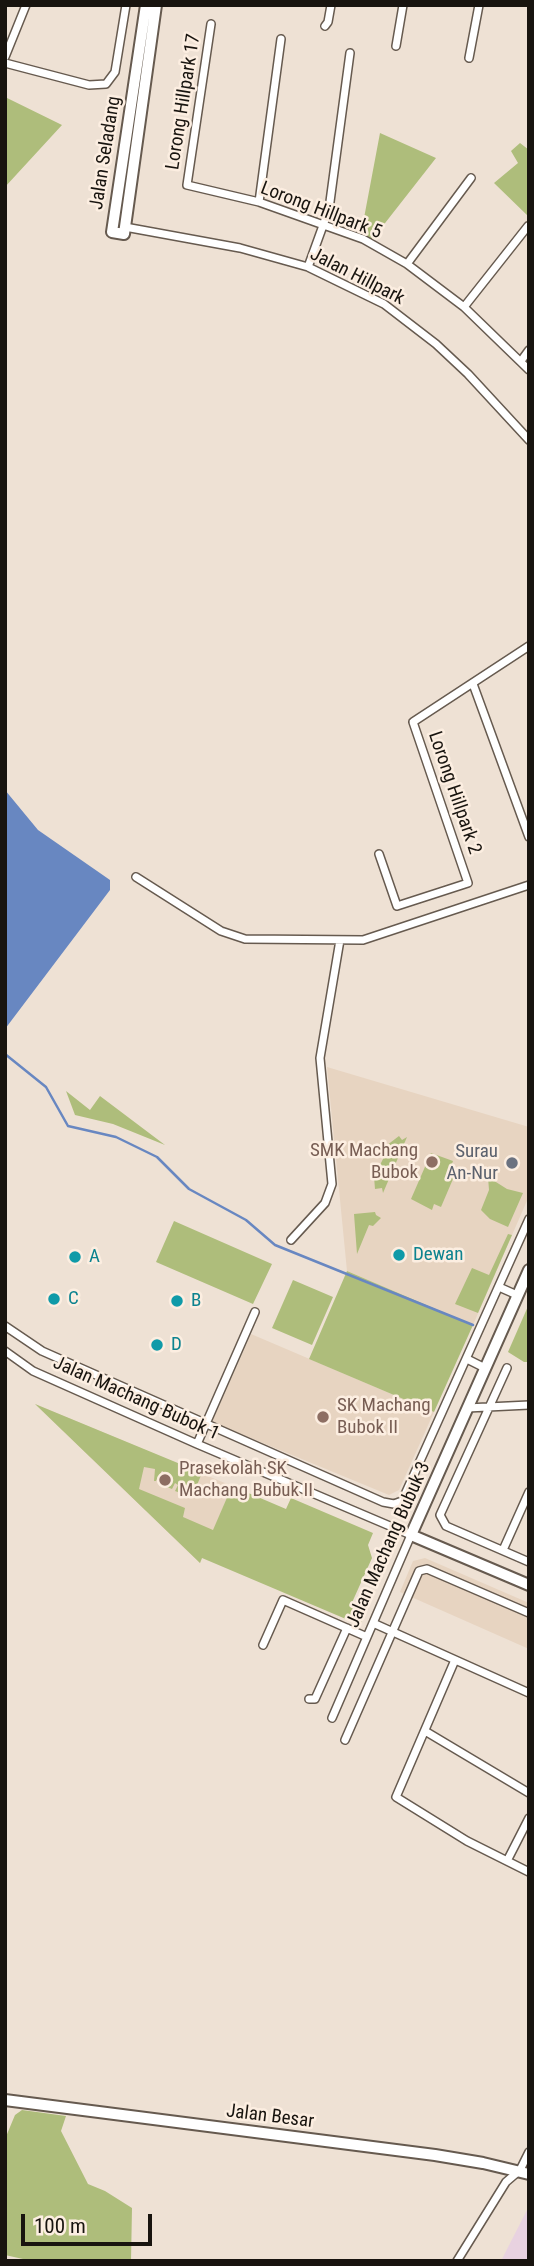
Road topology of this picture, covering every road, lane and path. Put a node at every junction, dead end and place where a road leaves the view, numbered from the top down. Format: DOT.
graph roads {
  1 [pos="26,5"];
  2 [pos="126,5"];
  3 [pos="146,5"];
  4 [pos="156,5"];
  5 [pos="331,5"];
  6 [pos="403,5"];
  7 [pos="478,5"];
  8 [pos="211,24"];
  9 [pos="325,26"];
  10 [pos="281,39"];
  11 [pos="396,46"];
  12 [pos="350,53"];
  13 [pos="5,57"];
  14 [pos="469,58"];
  15 [pos="5,63"];
  16 [pos="471,178"];
  17 [pos="187,185"];
  18 [pos="259,202"];
  19 [pos="324,225"];
  20 [pos="528,226"];
  21 [pos="125,227"];
  22 [pos="407,264"];
  23 [pos="309,267"];
  24 [pos="464,307"];
  25 [pos="529,350"];
  26 [pos="521,361"];
  27 [pos="529,370"];
  28 [pos="529,440"];
  29 [pos="529,646"];
  30 [pos="473,684"];
  31 [pos="529,837"];
  32 [pos="379,854"];
  33 [pos="136,877"];
  34 [pos="529,885"];
  35 [pos="340,940"];
  36 [pos="529,1219"];
  37 [pos="291,1240"];
  38 [pos="529,1270"];
  39 [pos="499,1287"];
  40 [pos="517,1295"];
  41 [pos="255,1312"];
  42 [pos="5,1326"];
  43 [pos="5,1351"];
  44 [pos="467,1359"];
  45 [pos="485,1368"];
  46 [pos="507,1368"];
  47 [pos="529,1405"];
  48 [pos="490,1406"];
  49 [pos="467,1408"];
  50 [pos="206,1424"];
  51 [pos="197,1444"];
  52 [pos="529,1492"];
  53 [pos="411,1535"];
  54 [pos="503,1550"];
  55 [pos="529,1562"];
  56 [pos="529,1585"];
  57 [pos="529,1613"];
  58 [pos="373,1623"];
  59 [pos="347,1628"];
  60 [pos="393,1632"];
  61 [pos="367,1637"];
  62 [pos="263,1645"];
  63 [pos="455,1660"];
  64 [pos="529,1693"];
  65 [pos="309,1699"];
  66 [pos="332,1718"];
  67 [pos="425,1731"];
  68 [pos="345,1740"];
  69 [pos="529,1793"];
  70 [pos="529,1818"];
  71 [pos="507,1861"];
  72 [pos="529,1872"];
  73 [pos="5,2100"];
  74 [pos="529,2152"];
  75 [pos="524,2172"];
  76 [pos="457,2261"];
  1 -- 13 [label="street"];
  2 -- 15 [label="street"];
  3 -- 21 [label="main road, Jalan Seladang"];
  4 -- 21 [label="main road, Jalan Seladang"];
  5 -- 9 [label="street"];
  6 -- 11 [label="street"];
  7 -- 14 [label="street"];
  8 -- 17 [label="street, Lorong Hillpark 17"];
  10 -- 18 [label="street"];
  12 -- 19 [label="street"];
  16 -- 22 [label="street"];
  17 -- 18 [label="street, Lorong Hillpark 5"];
  18 -- 19 [label="street, Lorong Hillpark 5"];
  19 -- 22 [label="street, Lorong Hillpark 5"];
  19 -- 23 [label="street"];
  20 -- 24 [label="street"];
  21 -- 23 [label="street, Jalan Hillpark"];
  22 -- 24 [label="street, Lorong Hillpark 5"];
  23 -- 28 [label="street, Jalan Hillpark"];
  24 -- 26 [label="street, Lorong Hillpark 5"];
  25 -- 26 [label="street"];
  26 -- 27 [label="street, Lorong Hillpark 5"];
  29 -- 30 [label="street, Lorong Hillpark 2"];
  30 -- 31 [label="street"];
  30 -- 32 [label="street, Lorong Hillpark 2"];
  33 -- 35 [label="street"];
  34 -- 35 [label="street"];
  35 -- 37 [label="street"];
  36 -- 39 [label="street"];
  38 -- 40 [label="main road, Jalan Machang Bubuk 3"];
  39 -- 40 [label="street"];
  39 -- 44 [label="street"];
  40 -- 45 [label="main road, Jalan Machang Bubuk 3"];
  41 -- 50 [label="street"];
  42 -- 50 [label="street"];
  43 -- 51 [label="street, Jalan Machang Bubok 1"];
  44 -- 45 [label="street"];
  44 -- 50 [label="street"];
  45 -- 49 [label="main road, Jalan Machang Bubuk 3"];
  46 -- 48 [label="street, Jalan Machang Bubuk 3"];
  47 -- 48 [label="street"];
  48 -- 49 [label="street"];
  48 -- 54 [label="street, Jalan Machang Bubuk 3"];
  49 -- 53 [label="main road, Jalan Machang Bubuk 3"];
  50 -- 51 [label="street"];
  51 -- 53 [label="street, Jalan Machang Bubok 1"];
  52 -- 54 [label="street"];
  53 -- 56 [label="main road"];
  53 -- 58 [label="street, Jalan Machang Bubuk 3"];
  54 -- 55 [label="street"];
  57 -- 60 [label="street"];
  58 -- 60 [label="street"];
  58 -- 61 [label="street, Jalan Machang Bubuk 3"];
  59 -- 61 [label="street"];
  59 -- 62 [label="street"];
  59 -- 65 [label="street"];
  60 -- 63 [label="street"];
  60 -- 68 [label="street"];
  61 -- 66 [label="street, Jalan Machang Bubuk 3"];
  63 -- 64 [label="street"];
  63 -- 67 [label="street"];
  67 -- 69 [label="street"];
  67 -- 71 [label="street"];
  70 -- 71 [label="street"];
  71 -- 72 [label="street"];
  73 -- 75 [label="main road, Jalan Besar"];
  74 -- 75 [label="street"];
  75 -- 76 [label="street"];
}
